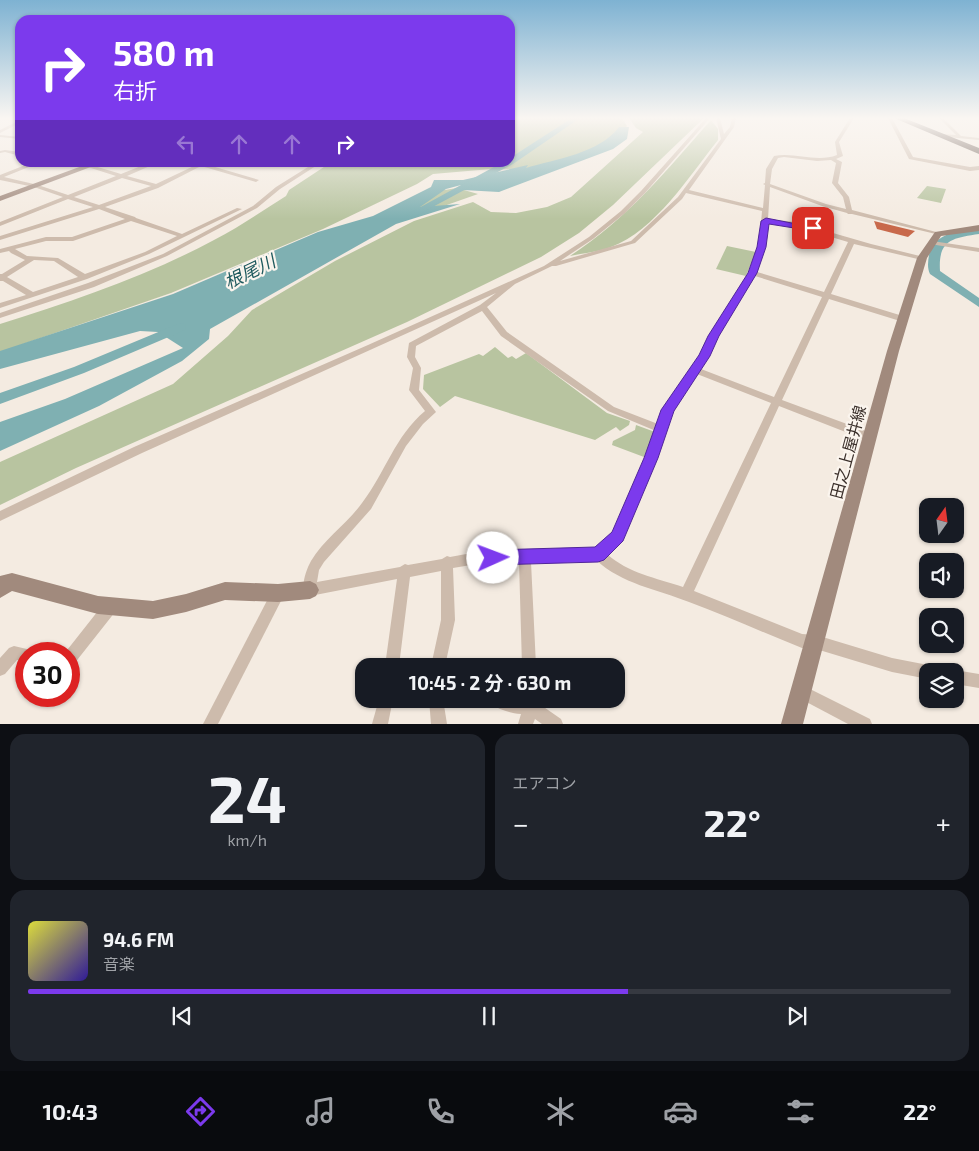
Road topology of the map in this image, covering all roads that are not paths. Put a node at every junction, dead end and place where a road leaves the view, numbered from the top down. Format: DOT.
graph roads {
  1 [pos="678,152"];
  2 [pos="714,152"];
  3 [pos="839,152"];
  4 [pos="907,152"];
  5 [pos="833,160"];
  6 [pos="15,167"];
  7 [pos="27,167"];
  8 [pos="89,167"];
  9 [pos="95,167"];
  10 [pos="145,167"];
  11 [pos="196,167"];
  12 [pos="212,167"];
  13 [pos="312,167"];
  14 [pos="979,168"];
  15 [pos="0,173"];
  16 [pos="123,176"];
  17 [pos="0,178"];
  18 [pos="256,180"];
  19 [pos="766,184"];
  20 [pos="36,186"];
  21 [pos="156,186"];
  22 [pos="278,188"];
  23 [pos="685,191"];
  24 [pos="68,197"];
  25 [pos="0,199"];
  26 [pos="99,208"];
  27 [pos="243,209"];
  28 [pos="765,210"];
  29 [pos="850,213"];
  30 [pos="133,218"];
  31 [pos="766,221"];
  32 [pos="0,224"];
  33 [pos="979,228"];
  34 [pos="182,236"];
  35 [pos="0,238"];
  36 [pos="935,238"];
  37 [pos="852,241"];
  38 [pos="11,248"];
  39 [pos="979,250"];
  40 [pos="0,251"];
  41 [pos="33,258"];
  42 [pos="922,258"];
  43 [pos="546,267"];
  44 [pos="753,273"];
  45 [pos="84,277"];
  46 [pos="1,278"];
  47 [pos="511,284"];
  48 [pos="827,295"];
  49 [pos="32,296"];
  50 [pos="0,306"];
  51 [pos="483,307"];
  52 [pos="0,311"];
  53 [pos="0,316"];
  54 [pos="903,319"];
  55 [pos="694,370"];
  56 [pos="776,402"];
  57 [pos="662,429"];
  58 [pos="870,437"];
  59 [pos="0,516"];
  60 [pos="598,554"];
  61 [pos="524,556"];
  62 [pos="447,562"];
  63 [pos="405,570"];
  64 [pos="2,585"];
  65 [pos="310,590"];
  66 [pos="278,593"];
  67 [pos="686,594"];
  68 [pos="111,606"];
  69 [pos="816,642"];
  70 [pos="80,645"];
  71 [pos="15,654"];
  72 [pos="393,658"];
  73 [pos="440,658"];
  74 [pos="529,658"];
  75 [pos="0,669"];
  76 [pos="919,670"];
  77 [pos="964,678"];
  78 [pos="979,681"];
  79 [pos="802,692"];
  80 [pos="384,708"];
  81 [pos="437,708"];
  82 [pos="530,708"];
  83 [pos="537,708"];
  84 [pos="210,724"];
  85 [pos="380,724"];
  86 [pos="439,724"];
  87 [pos="525,724"];
  88 [pos="556,724"];
  89 [pos="792,724"];
  90 [pos="866,724"];
  1 -- 43 [label="street"];
  2 -- 23 [label="street"];
  3 -- 5 [label="street"];
  4 -- 14 [label="street"];
  5 -- 19 [label="street"];
  5 -- 29 [label="street"];
  6 -- 15 [label="street"];
  7 -- 17 [label="street"];
  8 -- 20 [label="main road"];
  9 -- 16 [label="street"];
  10 -- 16 [label="street"];
  11 -- 21 [label="street"];
  12 -- 18 [label="street"];
  13 -- 22 [label="street"];
  16 -- 21 [label="street"];
  16 -- 24 [label="street"];
  17 -- 20 [label="street"];
  19 -- 28 [label="street"];
  19 -- 29 [label="street"];
  20 -- 24 [label="street"];
  20 -- 25 [label="main road"];
  21 -- 26 [label="street"];
  22 -- 27 [label="street"];
  22 -- 53 [label="street"];
  23 -- 28 [label="street"];
  23 -- 43 [label="street"];
  24 -- 26 [label="street"];
  24 -- 32 [label="street"];
  26 -- 30 [label="street"];
  26 -- 35 [label="street"];
  27 -- 34 [label="street"];
  27 -- 52 [label="street"];
  28 -- 31 [label="street"];
  29 -- 36 [label="street"];
  30 -- 34 [label="street"];
  30 -- 38 [label="street"];
  31 -- 37 [label="street"];
  31 -- 44 [label="street"];
  33 -- 36 [label="main road"];
  34 -- 45 [label="street"];
  36 -- 39 [label="street"];
  36 -- 42 [label="main road, 田之上屋井線"];
  37 -- 42 [label="street"];
  37 -- 48 [label="street"];
  38 -- 40 [label="street"];
  38 -- 41 [label="street"];
  41 -- 45 [label="street"];
  41 -- 46 [label="street"];
  42 -- 54 [label="main road, 田之上屋井線"];
  43 -- 47 [label="street"];
  44 -- 48 [label="street"];
  44 -- 55 [label="street"];
  45 -- 49 [label="street"];
  46 -- 49 [label="street"];
  47 -- 51 [label="street"];
  47 -- 59 [label="street"];
  48 -- 54 [label="street"];
  48 -- 56 [label="street"];
  49 -- 50 [label="street"];
  51 -- 57 [label="street"];
  51 -- 65 [label="street"];
  54 -- 58 [label="main road, 田之上屋井線"];
  55 -- 56 [label="street"];
  55 -- 57 [label="street"];
  56 -- 58 [label="street"];
  56 -- 67 [label="street"];
  57 -- 60 [label="street"];
  58 -- 69 [label="main road, 田之上屋井線"];
  60 -- 61 [label="street"];
  60 -- 67 [label="street"];
  61 -- 62 [label="street"];
  61 -- 74 [label="street"];
  62 -- 63 [label="street"];
  62 -- 73 [label="street"];
  63 -- 65 [label="street"];
  63 -- 72 [label="street"];
  64 -- 68 [label="main road"];
  65 -- 66 [label="main road"];
  66 -- 68 [label="main road"];
  66 -- 84 [label="street"];
  67 -- 69 [label="street"];
  68 -- 70 [label="street"];
  69 -- 76 [label="street"];
  69 -- 79 [label="main road, 田之上屋井線"];
  71 -- 75 [label="street"];
  77 -- 78 [label="street"];
  79 -- 89 [label="main road, 田之上屋井線"];
  79 -- 90 [label="street"];
  80 -- 85 [label="street"];
  81 -- 86 [label="street"];
  82 -- 87 [label="street"];
  83 -- 88 [label="street"];
}
